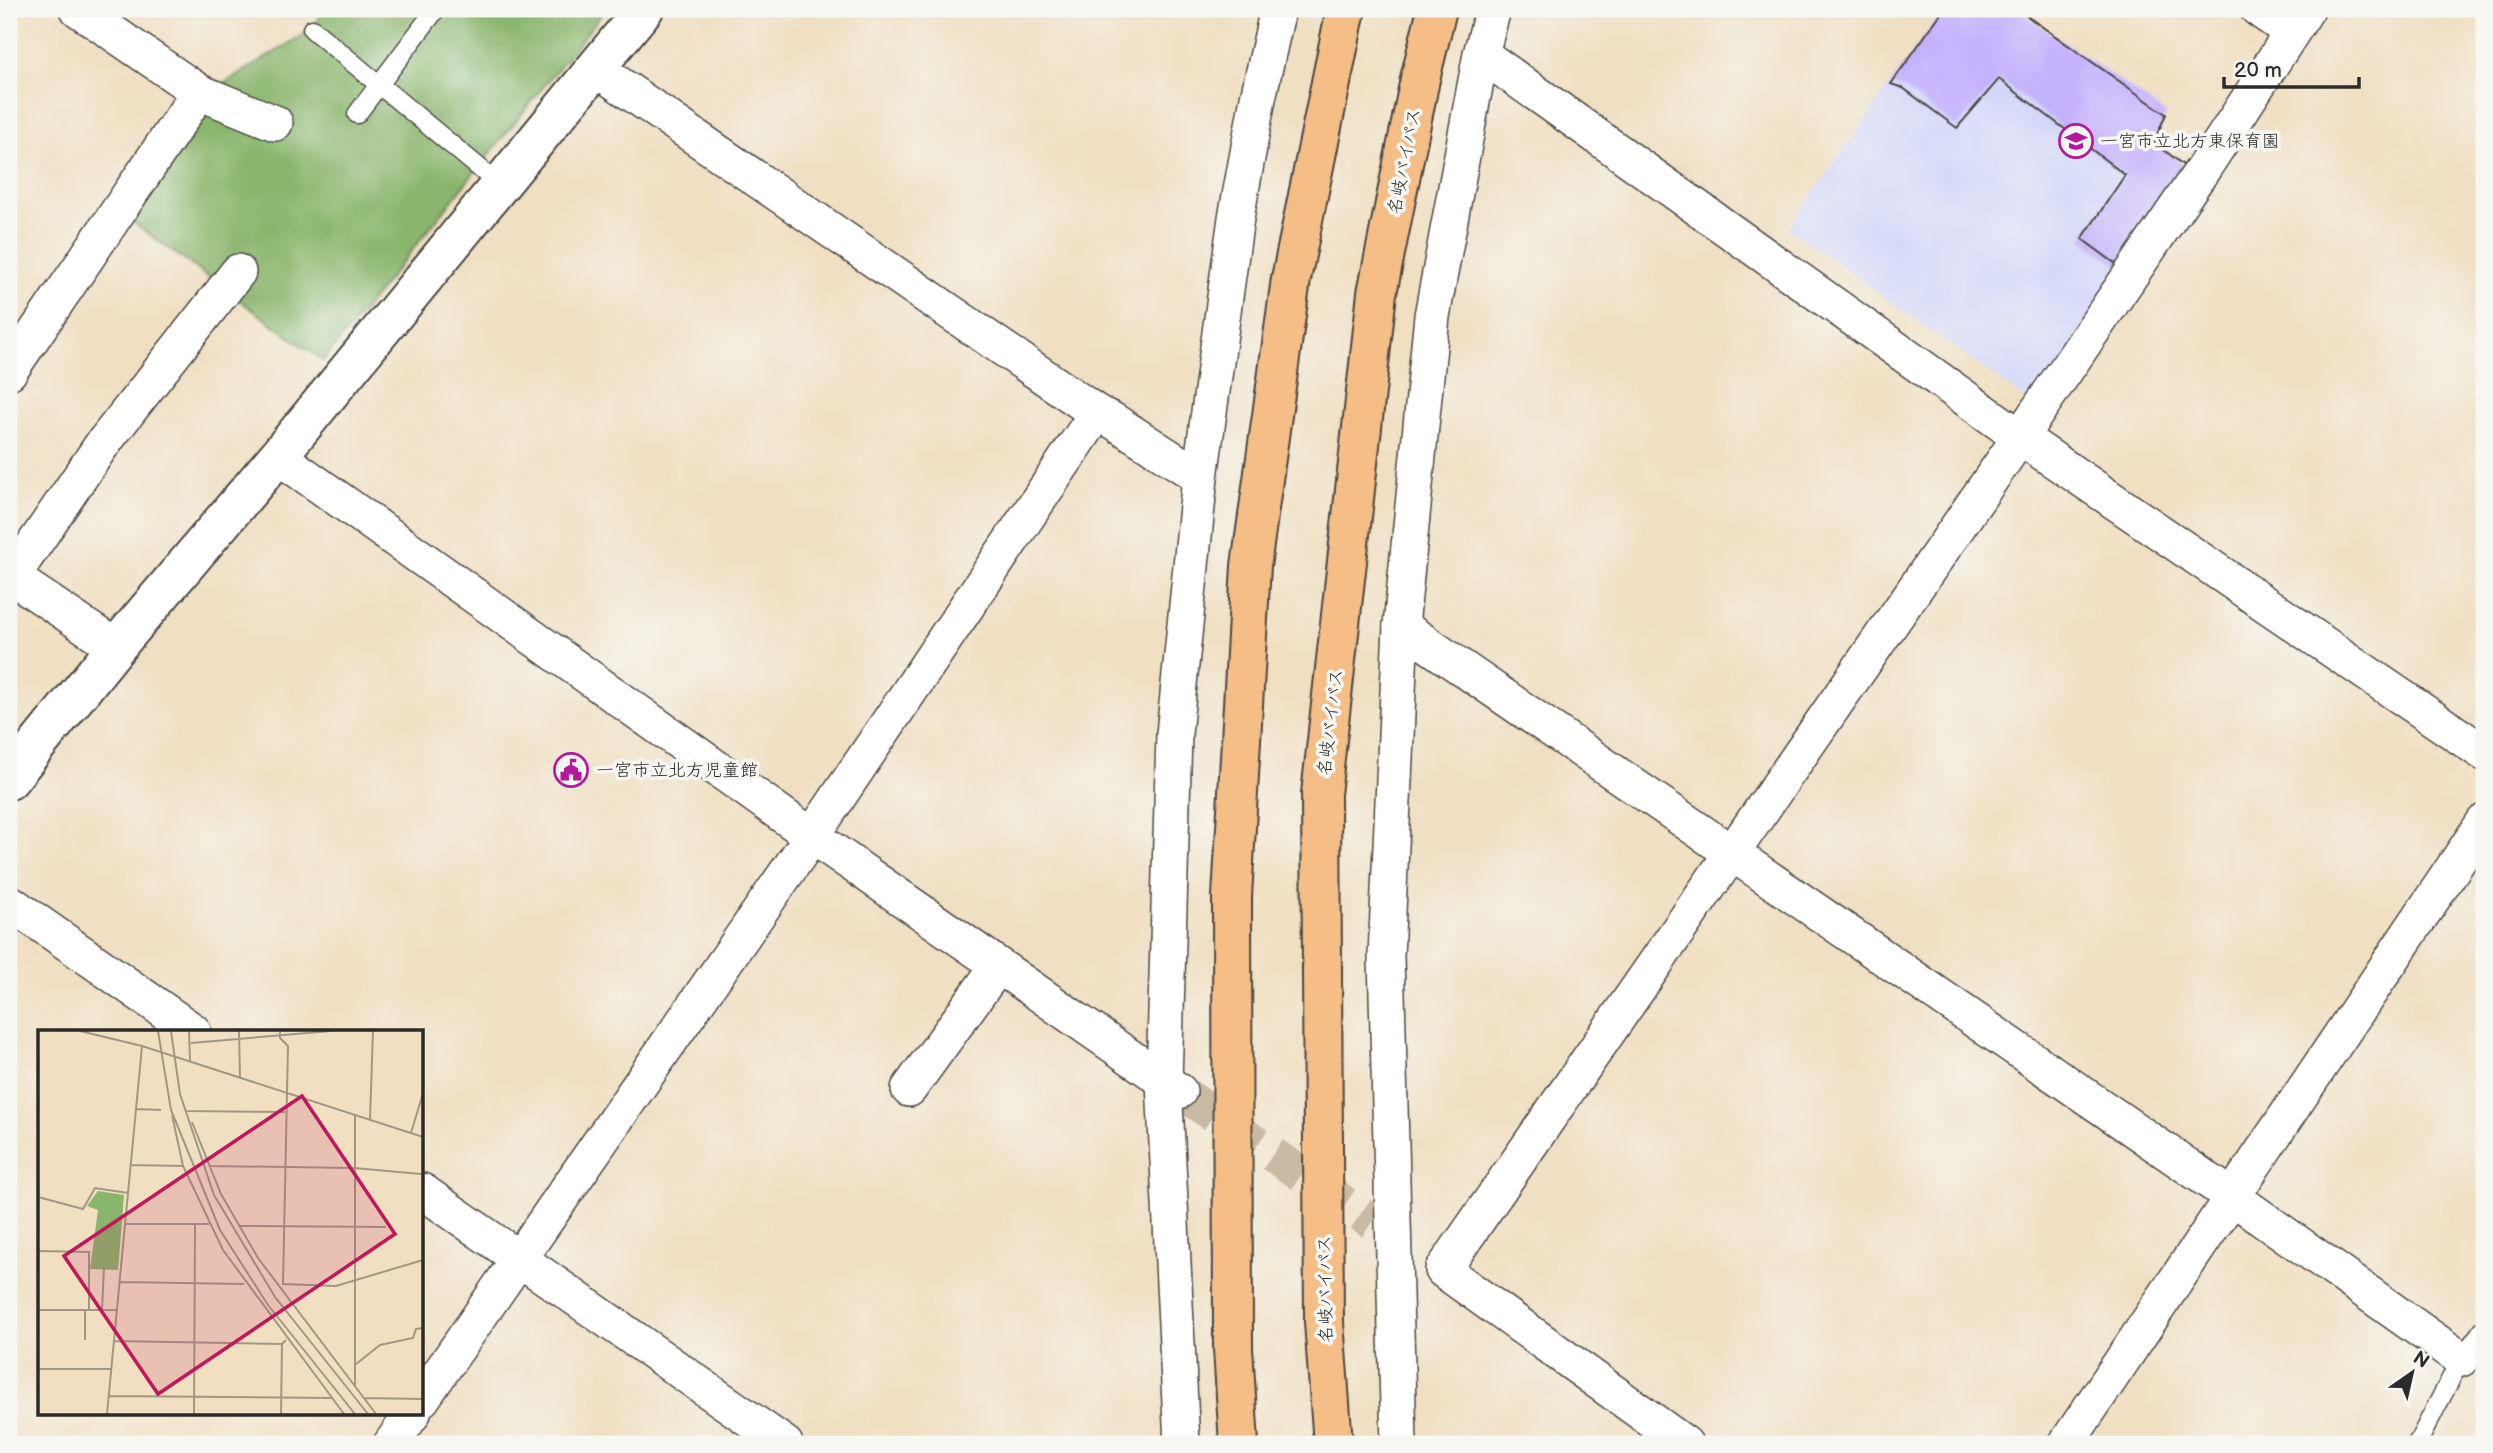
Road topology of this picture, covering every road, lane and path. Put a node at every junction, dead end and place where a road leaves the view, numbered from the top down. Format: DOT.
graph roads {
  1 [pos="78,9"];
  2 [pos="436,9"];
  3 [pos="644,9"];
  4 [pos="1278,9"];
  5 [pos="1346,9"];
  6 [pos="1437,9"];
  7 [pos="1493,9"];
  8 [pos="2258,9"];
  9 [pos="2299,20"];
  10 [pos="312,29"];
  11 [pos="1480,54"];
  12 [pos="596,68"];
  13 [pos="379,84"];
  14 [pos="199,92"];
  15 [pos="357,114"];
  16 [pos="275,123"];
  17 [pos="500,185"];
  18 [pos="239,272"];
  19 [pos="9,372"];
  20 [pos="1097,413"];
  21 [pos="2020,437"];
  22 [pos="278,456"];
  23 [pos="1200,477"];
  24 [pos="10,576"];
  25 [pos="1401,626"];
  26 [pos="117,647"];
  27 [pos="2484,753"];
  28 [pos="9,780"];
  29 [pos="2484,822"];
  30 [pos="812,836"];
  31 [pos="1734,853"];
  32 [pos="9,902"];
  33 [pos="998,966"];
  34 [pos="192,1030"];
  35 [pos="1175,1088"];
  36 [pos="909,1089"];
  37 [pos="424,1192"];
  38 [pos="2231,1196"];
  39 [pos="1383,1229"];
  40 [pos="518,1259"];
  41 [pos="1443,1270"];
  42 [pos="2484,1328"];
  43 [pos="2461,1359"];
  44 [pos="424,1396"];
  45 [pos="411,1414"];
  46 [pos="391,1444"];
  47 [pos="785,1444"];
  48 [pos="1182,1444"];
  49 [pos="1239,1444"];
  50 [pos="1333,1444"];
  51 [pos="1399,1444"];
  52 [pos="1685,1444"];
  53 [pos="2066,1444"];
  54 [pos="2417,1444"];
  1 -- 14 [label="street"];
  2 -- 13 [label="lane"];
  3 -- 12 [label="street"];
  4 -- 23 [label="street"];
  5 -- 49 [label="highway"];
  6 -- 50 [label="highway, 名岐バイパス"];
  7 -- 11 [label="street"];
  8 -- 9 [label="street"];
  9 -- 21 [label="street"];
  10 -- 13 [label="lane"];
  11 -- 21 [label="street"];
  11 -- 25 [label="street"];
  12 -- 17 [label="street"];
  12 -- 20 [label="street"];
  13 -- 15 [label="lane"];
  13 -- 17 [label="lane"];
  14 -- 16 [label="street"];
  14 -- 19 [label="street"];
  17 -- 22 [label="street"];
  18 -- 24 [label="street"];
  20 -- 23 [label="street"];
  20 -- 30 [label="street"];
  21 -- 27 [label="street"];
  21 -- 31 [label="street"];
  22 -- 26 [label="street"];
  22 -- 30 [label="street"];
  23 -- 35 [label="street"];
  24 -- 26 [label="street"];
  25 -- 31 [label="street"];
  25 -- 39 [label="street"];
  26 -- 28 [label="street"];
  29 -- 38 [label="street"];
  30 -- 33 [label="street"];
  30 -- 40 [label="street"];
  31 -- 38 [label="street"];
  31 -- 41 [label="street"];
  32 -- 34 [label="street"];
  33 -- 35 [label="street"];
  33 -- 36 [label="street"];
  35 -- 48 [label="street"];
  37 -- 40 [label="street"];
  38 -- 43 [label="street"];
  38 -- 53 [label="street"];
  39 -- 41 [label="street"];
  39 -- 51 [label="street"];
  40 -- 44 [label="street"];
  40 -- 47 [label="street"];
  41 -- 52 [label="street"];
  42 -- 43 [label="lane"];
  43 -- 54 [label="lane"];
  45 -- 46 [label="street"];
}
